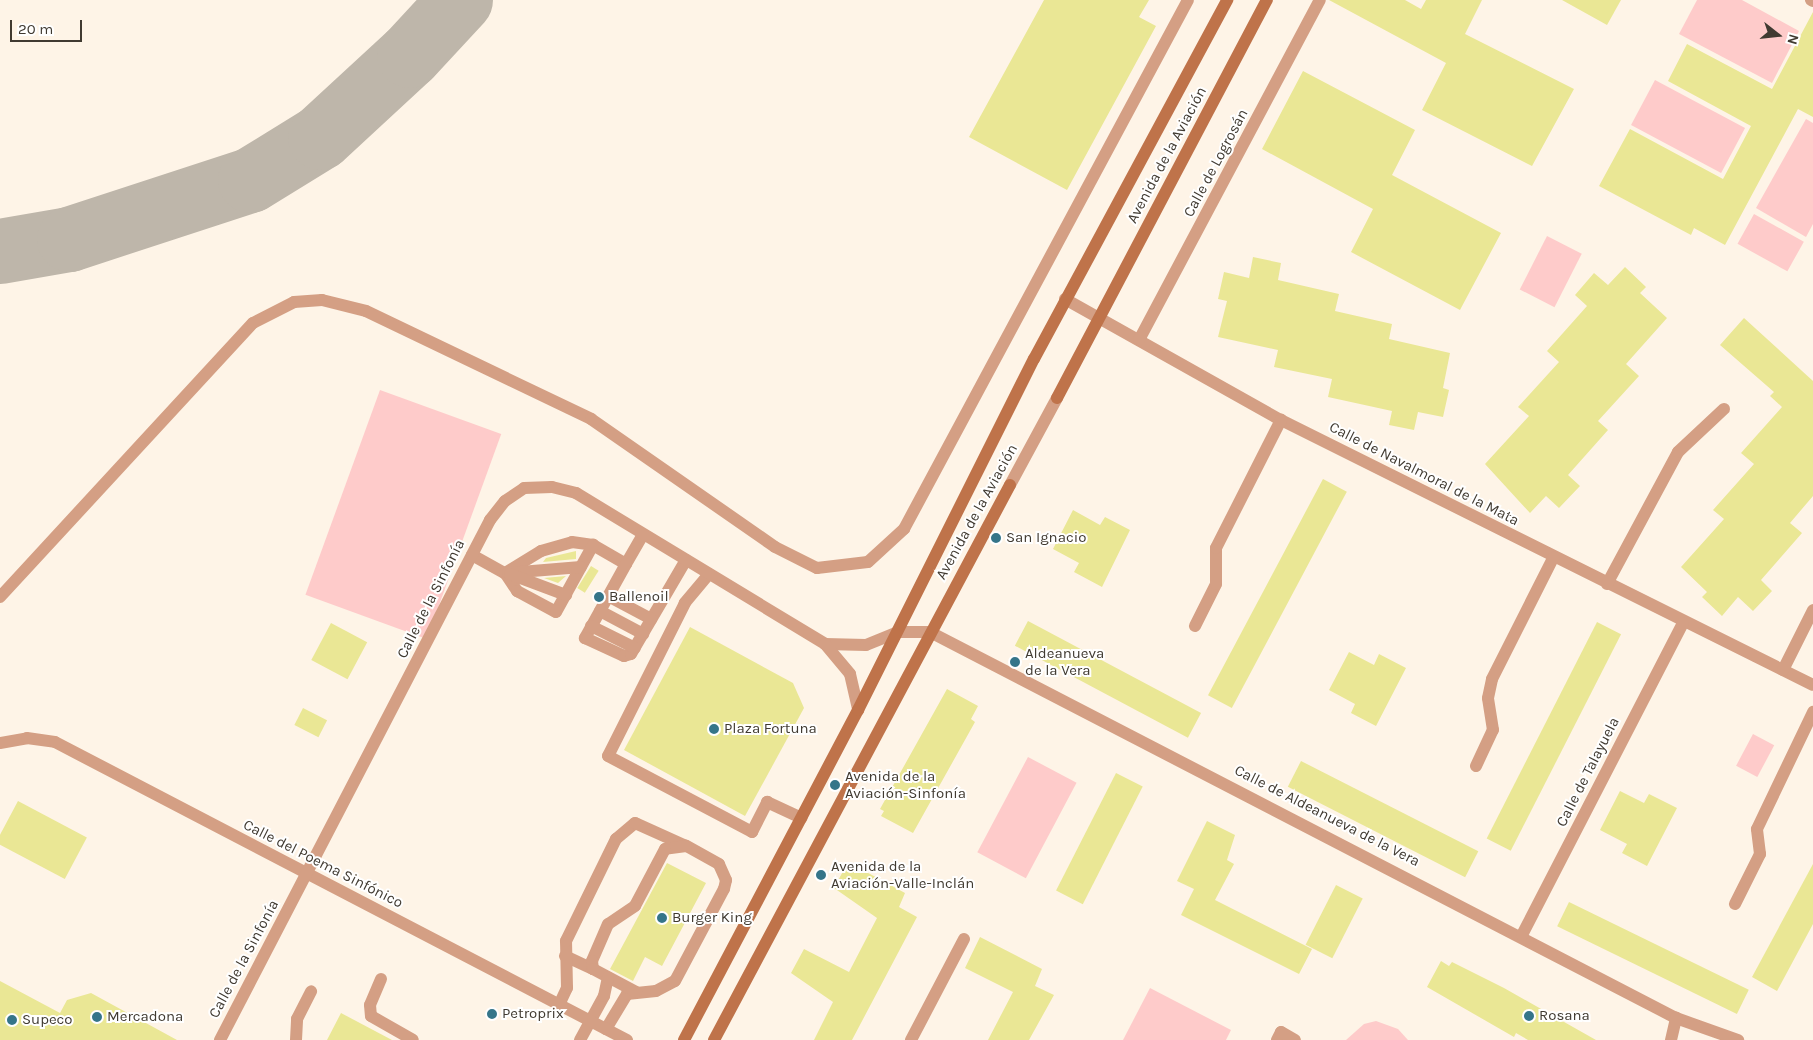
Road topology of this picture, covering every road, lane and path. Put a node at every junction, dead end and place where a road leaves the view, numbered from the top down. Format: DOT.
graph roads {
  1 [pos="1188,0"];
  2 [pos="1227,0"];
  3 [pos="1267,0"];
  4 [pos="1320,0"];
  5 [pos="1065,299"];
  6 [pos="1100,319"];
  7 [pos="1139,340"];
  8 [pos="1057,398"];
  9 [pos="1724,409"];
  10 [pos="1281,420"];
  11 [pos="1010,485"];
  12 [pos="643,534"];
  13 [pos="593,544"];
  14 [pos="472,554"];
  15 [pos="1553,558"];
  16 [pos="686,560"];
  17 [pos="626,564"];
  18 [pos="581,567"];
  19 [pos="505,573"];
  20 [pos="709,574"];
  21 [pos="1607,584"];
  22 [pos="566,595"];
  23 [pos="0,596"];
  24 [pos="608,596"];
  25 [pos="600,610"];
  26 [pos="1813,610"];
  27 [pos="651,619"];
  28 [pos="1683,623"];
  29 [pos="1195,626"];
  30 [pos="898,632"];
  31 [pos="930,632"];
  32 [pos="643,634"];
  33 [pos="825,644"];
  34 [pos="1783,670"];
  35 [pos="1813,685"];
  36 [pos="858,710"];
  37 [pos="1813,712"];
  38 [pos="0,743"];
  39 [pos="1476,766"];
  40 [pos="802,818"];
  41 [pos="686,846"];
  42 [pos="307,874"];
  43 [pos="1736,904"];
  44 [pos="1522,935"];
  45 [pos="964,939"];
  46 [pos="564,956"];
  47 [pos="594,969"];
  48 [pos="608,977"];
  49 [pos="381,979"];
  50 [pos="311,991"];
  51 [pos="636,992"];
  52 [pos="559,1005"];
  53 [pos="1676,1018"];
  54 [pos="590,1021"];
  55 [pos="606,1029"];
  56 [pos="220,1040"];
  57 [pos="296,1040"];
  58 [pos="413,1040"];
  59 [pos="580,1040"];
  60 [pos="627,1040"];
  61 [pos="684,1040"];
  62 [pos="714,1040"];
  63 [pos="911,1040"];
  64 [pos="1277,1040"];
  65 [pos="1295,1040"];
  66 [pos="1672,1040"];
  67 [pos="1738,1040"];
  1 -- 23 [label="street"];
  2 -- 5 [label="main road, Avenida de la Aviación"];
  3 -- 6 [label="main road, Avenida de la Aviación"];
  4 -- 7 [label="street, Calle de Logrosán"];
  5 -- 6 [label="street, Calle de Navalmoral de la Mata"];
  5 -- 30 [label="main road, Avenida de la Aviación"];
  6 -- 7 [label="street, Calle de Navalmoral de la Mata"];
  6 -- 8 [label="main road, Avenida de la Aviación"];
  7 -- 10 [label="street, Calle de Navalmoral de la Mata"];
  8 -- 11 [label="street, Avenida de la Aviación"];
  9 -- 21 [label="street"];
  10 -- 15 [label="street, Calle de Navalmoral de la Mata"];
  10 -- 29 [label="street"];
  11 -- 31 [label="main road, Avenida de la Aviación"];
  12 -- 14 [label="street, Calle de la Sinfonía"];
  12 -- 16 [label="street, Calle de la Sinfonía"];
  12 -- 17 [label="street"];
  13 -- 17 [label="street"];
  13 -- 18 [label="street"];
  13 -- 19 [label="street"];
  14 -- 19 [label="street"];
  14 -- 42 [label="street, Calle de la Sinfonía"];
  15 -- 21 [label="street, Calle de Navalmoral de la Mata"];
  15 -- 39 [label="street"];
  16 -- 20 [label="street, Calle de la Sinfonía"];
  16 -- 27 [label="street"];
  17 -- 24 [label="street"];
  18 -- 19 [label="street"];
  18 -- 22 [label="street"];
  19 -- 22 [label="street"];
  19 -- 22 [label="street"];
  20 -- 33 [label="street, Calle de la Sinfonía"];
  20 -- 40 [label="street"];
  21 -- 28 [label="street, Calle de Navalmoral de la Mata"];
  24 -- 25 [label="street"];
  24 -- 27 [label="street"];
  25 -- 32 [label="street"];
  25 -- 32 [label="street"];
  26 -- 34 [label="street"];
  27 -- 32 [label="street"];
  28 -- 34 [label="street, Calle de Navalmoral de la Mata"];
  28 -- 44 [label="street, Calle de Talayuela"];
  30 -- 31 [label="street, Calle de Aldeanueva de la Vera"];
  30 -- 33 [label="street, Calle de la Sinfonía"];
  30 -- 36 [label="main road, Avenida de la Aviación"];
  31 -- 44 [label="street, Calle de Aldeanueva de la Vera"];
  31 -- 62 [label="main road, Avenida de la Aviación"];
  33 -- 36 [label="street, Calle de la Sinfonía"];
  34 -- 35 [label="street, Calle de Navalmoral de la Mata"];
  36 -- 40 [label="main road, Avenida de la Aviación"];
  37 -- 43 [label="street"];
  38 -- 42 [label="street, Calle del Poema Sinfónico"];
  40 -- 61 [label="main road, Avenida de la Aviación"];
  41 -- 46 [label="street"];
  41 -- 47 [label="street"];
  41 -- 51 [label="street"];
  42 -- 52 [label="street, Calle del Poema Sinfónico"];
  42 -- 56 [label="street, Calle de la Sinfonía"];
  44 -- 53 [label="street, Calle de Aldeanueva de la Vera"];
  45 -- 63 [label="street"];
  46 -- 47 [label="street"];
  46 -- 52 [label="street"];
  47 -- 48 [label="street"];
  48 -- 51 [label="street"];
  48 -- 54 [label="street"];
  49 -- 58 [label="street"];
  50 -- 57 [label="street"];
  51 -- 55 [label="street"];
  52 -- 54 [label="street, Calle del Poema Sinfónico"];
  53 -- 66 [label="street"];
  53 -- 67 [label="street, Calle de Aldeanueva de la Vera"];
  54 -- 55 [label="street, Calle del Poema Sinfónico"];
  54 -- 59 [label="street"];
  55 -- 60 [label="street, Calle del Poema Sinfónico"];
  64 -- 65 [label="street"];
}
